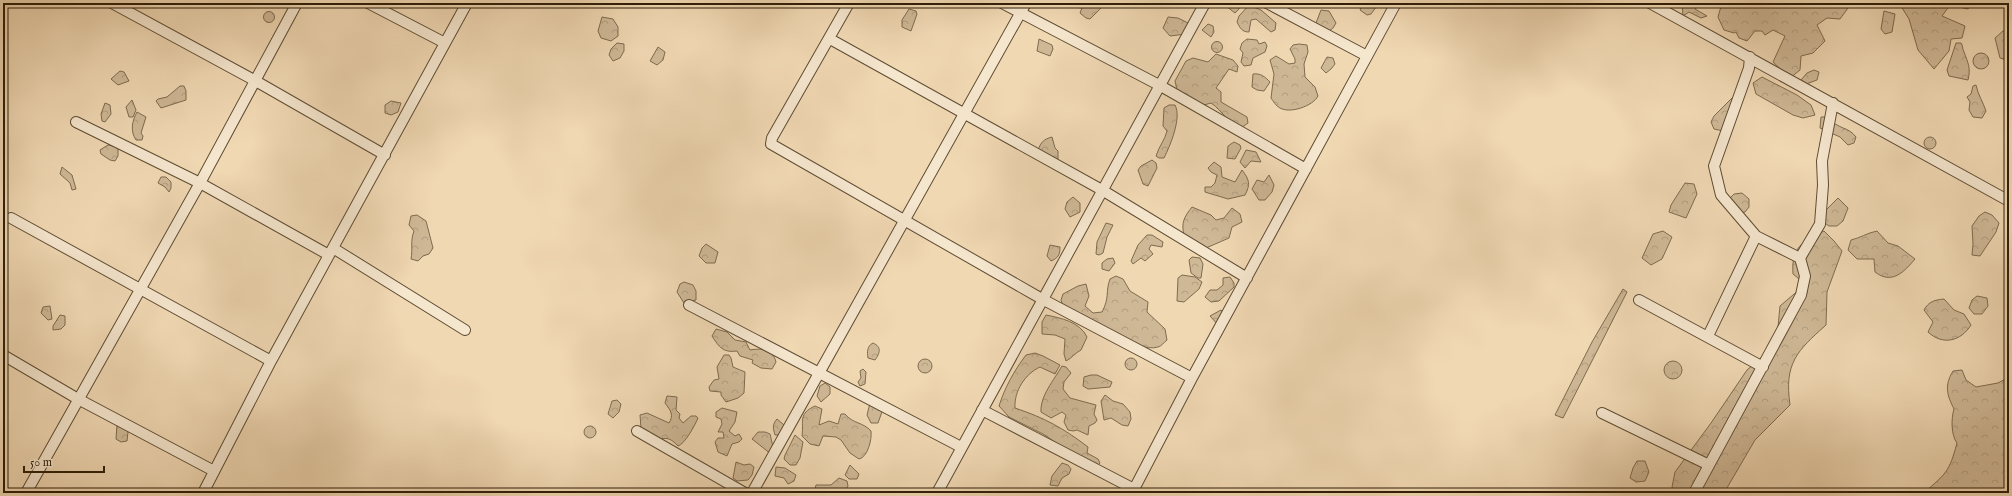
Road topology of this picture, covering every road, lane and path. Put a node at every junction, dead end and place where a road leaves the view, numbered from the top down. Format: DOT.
graph roads {
  1 [pos="112,3"];
  2 [pos="297,3"];
  3 [pos="368,3"];
  4 [pos="467,3"];
  5 [pos="849,3"];
  6 [pos="1002,3"];
  7 [pos="1026,3"];
  8 [pos="1205,3"];
  9 [pos="1267,3"];
  10 [pos="1396,3"];
  11 [pos="1650,3"];
  12 [pos="1021,14"];
  13 [pos="830,39"];
  14 [pos="445,43"];
  15 [pos="1367,56"];
  16 [pos="1750,57"];
  17 [pos="254,80"];
  18 [pos="1159,86"];
  19 [pos="1832,103"];
  20 [pos="964,112"];
  21 [pos="76,122"];
  22 [pos="385,155"];
  23 [pos="1306,169"];
  24 [pos="200,183"];
  25 [pos="1102,190"];
  26 [pos="2009,201"];
  27 [pos="10,218"];
  28 [pos="906,221"];
  29 [pos="1756,236"];
  30 [pos="331,251"];
  31 [pos="1800,258"];
  32 [pos="1247,278"];
  33 [pos="140,290"];
  34 [pos="1042,298"];
  35 [pos="1639,300"];
  36 [pos="689,305"];
  37 [pos="464,330"];
  38 [pos="1708,336"];
  39 [pos="3,356"];
  40 [pos="271,361"];
  41 [pos="1763,367"];
  42 [pos="820,372"];
  43 [pos="1192,378"];
  44 [pos="78,399"];
  45 [pos="982,410"];
  46 [pos="1602,413"];
  47 [pos="637,431"];
  48 [pos="961,447"];
  49 [pos="1709,465"];
  50 [pos="214,471"];
  51 [pos="1133,491"];
  52 [pos="26,493"];
  53 [pos="202,493"];
  54 [pos="745,493"];
  55 [pos="752,493"];
  56 [pos="937,493"];
  57 [pos="1694,493"];
  1 -- 17 [label="street"];
  2 -- 17 [label="street"];
  3 -- 14 [label="street"];
  4 -- 14 [label="street"];
  5 -- 13 [label="street"];
  6 -- 12 [label="street"];
  7 -- 12 [label="street"];
  8 -- 18 [label="street"];
  9 -- 15 [label="street"];
  10 -- 15 [label="street"];
  11 -- 16 [label="street"];
  12 -- 18 [label="street"];
  12 -- 20 [label="street"];
  13 -- 20 [label="street"];
  13 -- 28 [label="street"];
  14 -- 22 [label="street"];
  15 -- 23 [label="street"];
  16 -- 19 [label="street"];
  16 -- 29 [label="street"];
  17 -- 22 [label="street"];
  17 -- 24 [label="street"];
  18 -- 23 [label="street"];
  18 -- 25 [label="street"];
  19 -- 26 [label="street"];
  19 -- 31 [label="street"];
  20 -- 25 [label="street"];
  20 -- 28 [label="street"];
  21 -- 24 [label="street"];
  22 -- 30 [label="street"];
  23 -- 32 [label="street"];
  24 -- 30 [label="street"];
  24 -- 33 [label="street"];
  25 -- 32 [label="street"];
  25 -- 34 [label="street"];
  27 -- 33 [label="street"];
  28 -- 34 [label="street"];
  28 -- 42 [label="street"];
  29 -- 31 [label="street"];
  29 -- 38 [label="street"];
  30 -- 37 [label="street"];
  30 -- 40 [label="street"];
  31 -- 41 [label="street"];
  32 -- 43 [label="street"];
  33 -- 40 [label="street"];
  33 -- 44 [label="street"];
  34 -- 43 [label="street"];
  34 -- 45 [label="street"];
  35 -- 38 [label="street"];
  36 -- 42 [label="street"];
  38 -- 41 [label="street"];
  39 -- 44 [label="street"];
  40 -- 50 [label="street"];
  41 -- 49 [label="street"];
  42 -- 48 [label="street"];
  42 -- 55 [label="street"];
  43 -- 51 [label="street"];
  44 -- 50 [label="street"];
  44 -- 52 [label="street"];
  45 -- 48 [label="street"];
  45 -- 51 [label="street"];
  46 -- 49 [label="street"];
  47 -- 54 [label="street"];
  48 -- 56 [label="street"];
  49 -- 57 [label="street"];
  50 -- 53 [label="street"];
}
